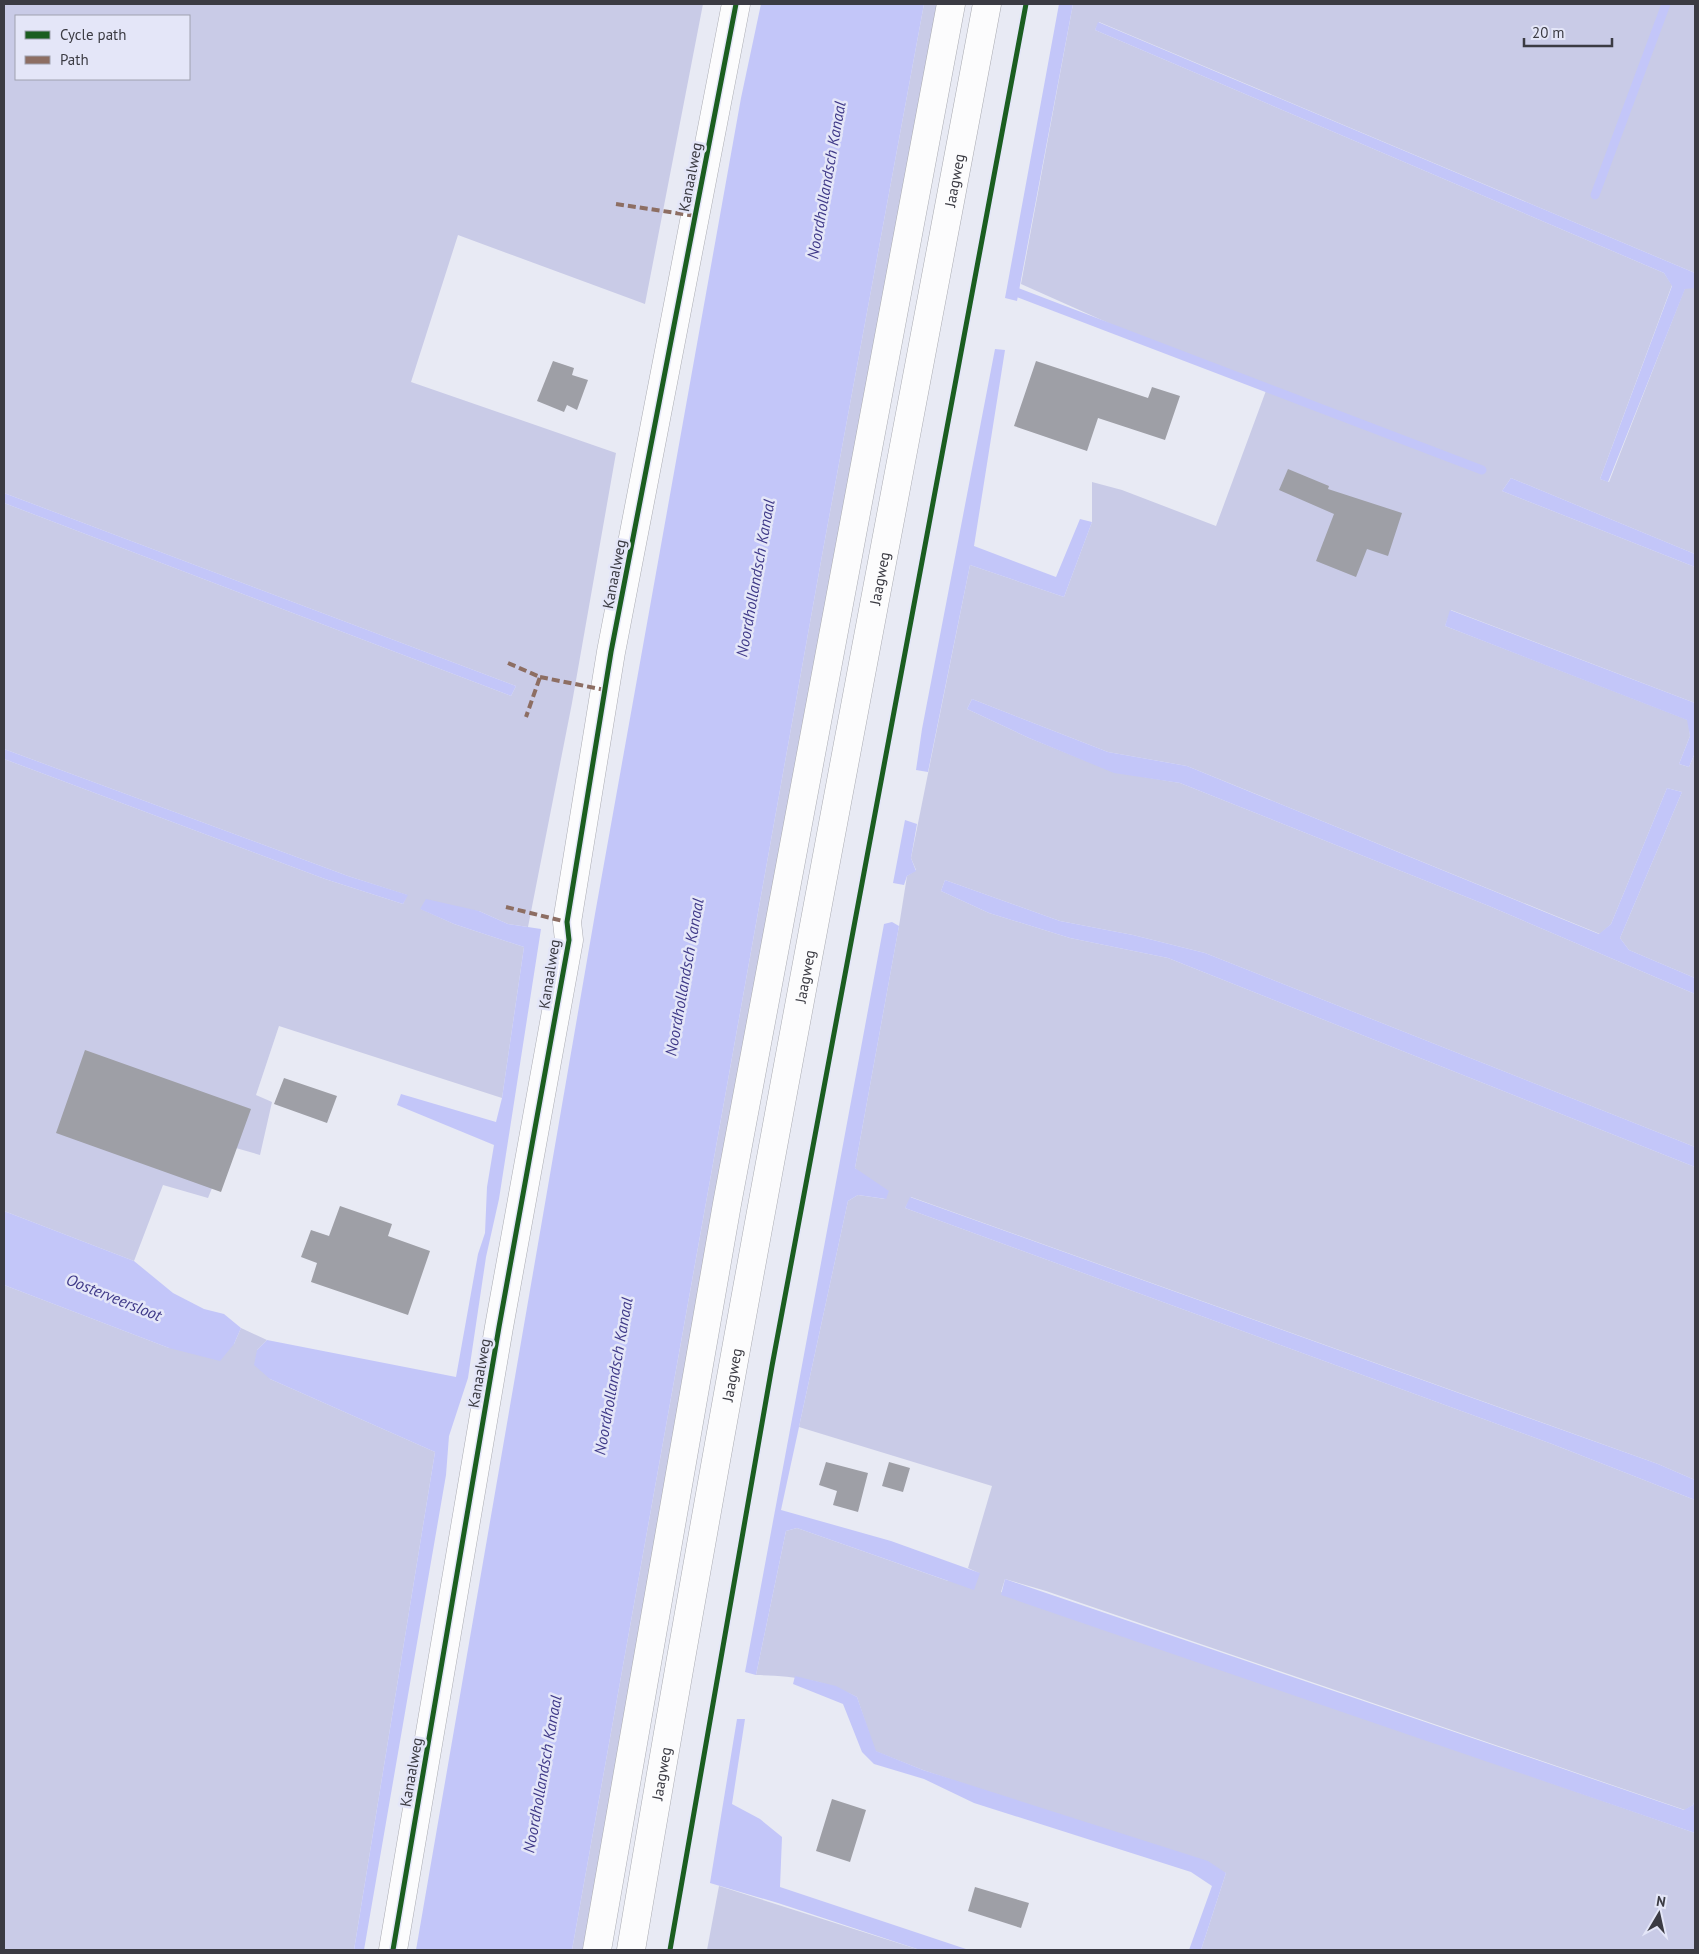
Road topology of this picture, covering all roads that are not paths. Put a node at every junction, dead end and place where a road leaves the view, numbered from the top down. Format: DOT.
graph roads {
  1 [pos="736,4"];
  2 [pos="951,4"];
  3 [pos="987,4"];
  4 [pos="393,1950"];
  5 [pos="597,1950"];
  6 [pos="631,1950"];
  1 -- 4 [label="street, Kanaalweg"];
  2 -- 5 [label="street"];
  3 -- 6 [label="street, Jaagweg"];
}
